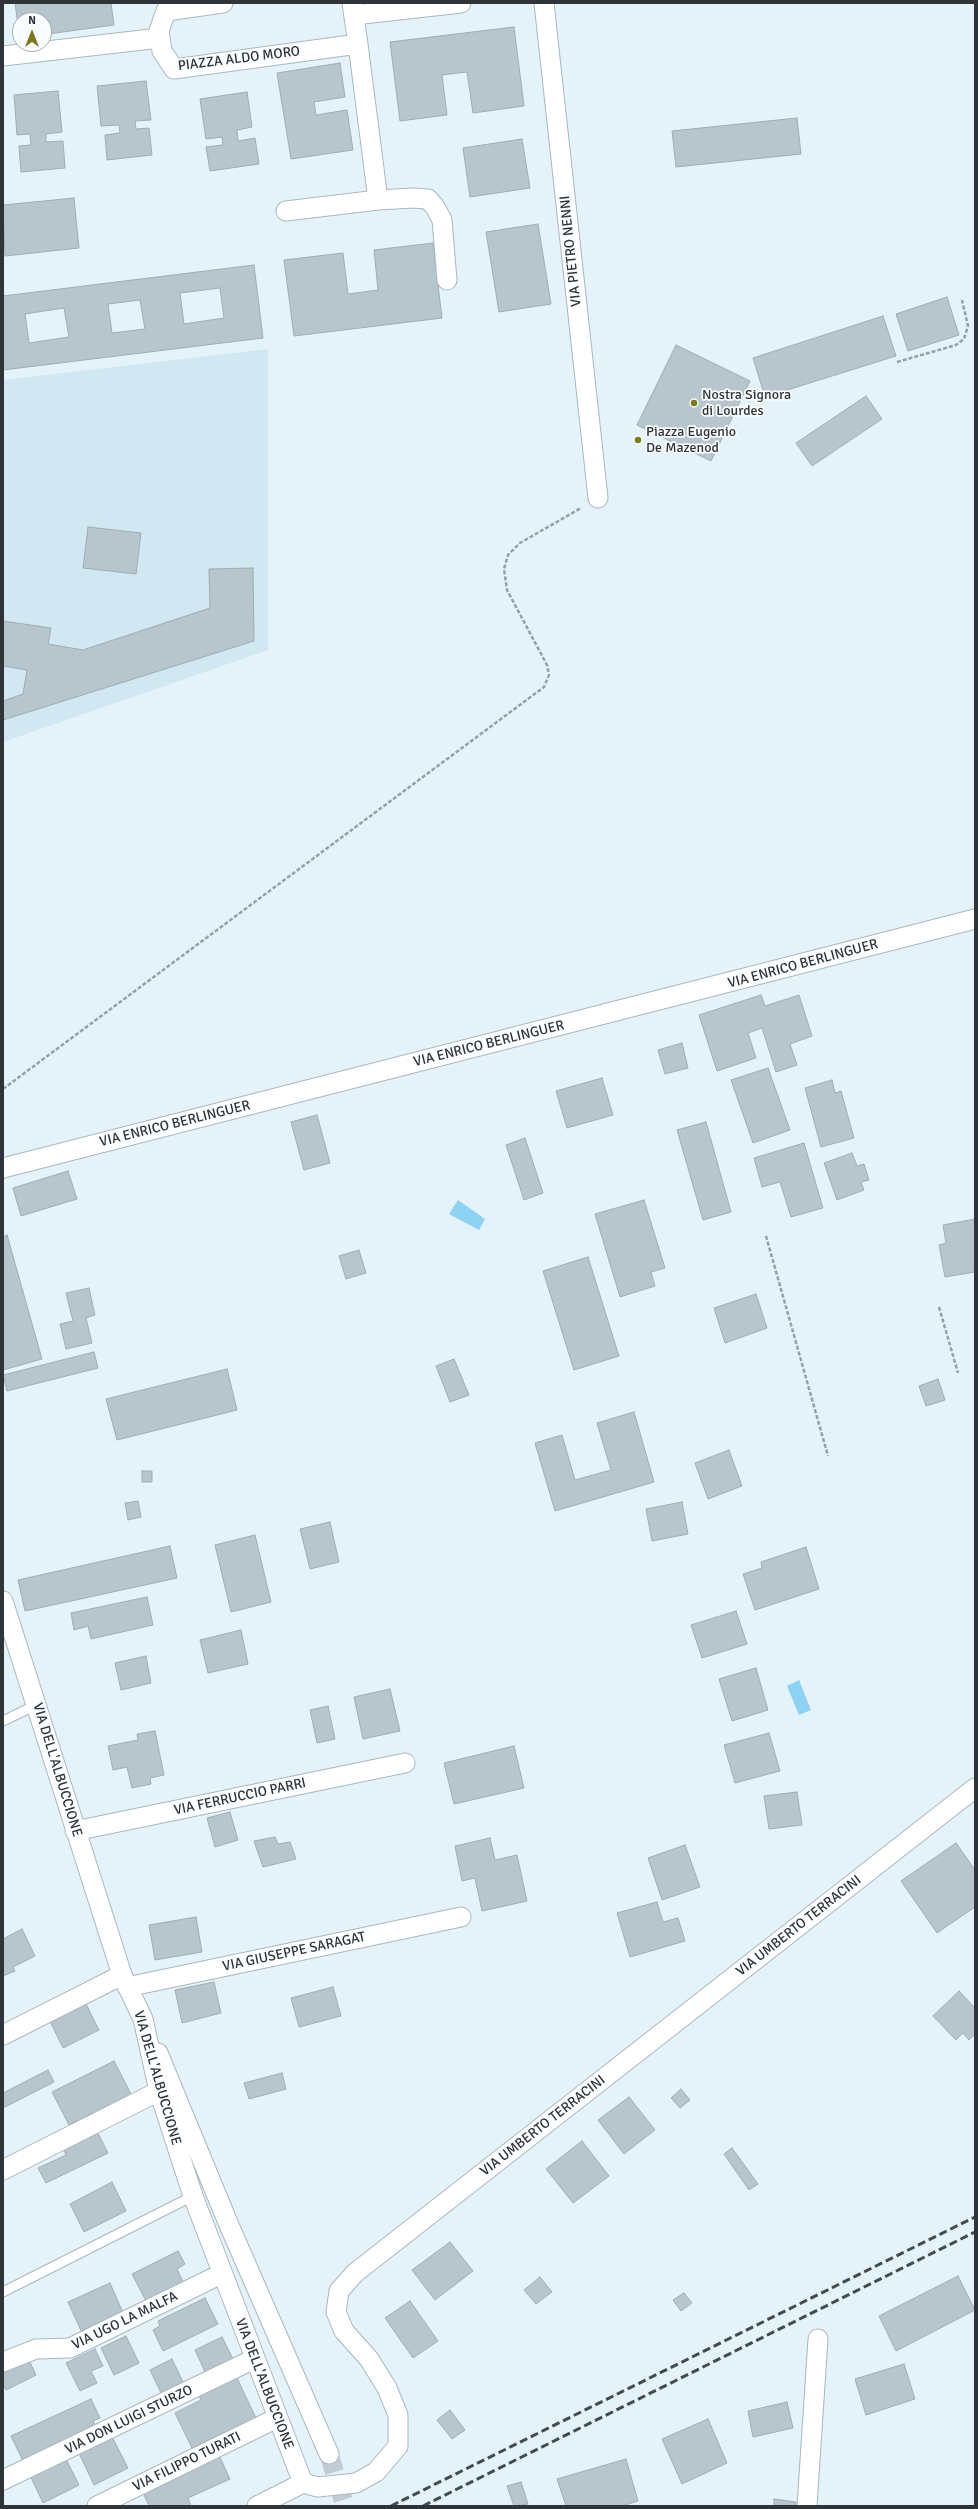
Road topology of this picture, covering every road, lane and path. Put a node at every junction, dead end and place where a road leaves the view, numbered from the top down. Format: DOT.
graph roads {
  1 [pos="223,3"];
  2 [pos="461,3"];
  3 [pos="544,3"];
  4 [pos="353,9"];
  5 [pos="160,38"];
  6 [pos="352,45"];
  7 [pos="3,56"];
  8 [pos="372,200"];
  9 [pos="286,211"];
  10 [pos="447,280"];
  11 [pos="962,300"];
  12 [pos="897,362"];
  13 [pos="598,498"];
  14 [pos="975,919"];
  15 [pos="3,1089"];
  16 [pos="3,1168"];
  17 [pos="766,1236"];
  18 [pos="939,1307"];
  19 [pos="958,1373"];
  20 [pos="828,1456"];
  21 [pos="3,1600"];
  22 [pos="8,1633"];
  23 [pos="38,1704"];
  24 [pos="3,1721"];
  25 [pos="405,1763"];
  26 [pos="975,1788"];
  27 [pos="75,1831"];
  28 [pos="461,1917"];
  29 [pos="125,1981"];
  30 [pos="142,2020"];
  31 [pos="3,2035"];
  32 [pos="158,2091"];
  33 [pos="3,2170"];
  34 [pos="193,2196"];
  35 [pos="221,2274"];
  36 [pos="3,2292"];
  37 [pos="818,2339"];
  38 [pos="254,2359"];
  39 [pos="3,2362"];
  40 [pos="277,2418"];
  41 [pos="329,2454"];
  42 [pos="3,2480"];
  43 [pos="303,2482"];
  44 [pos="97,2506"];
  45 [pos="257,2506"];
  46 [pos="807,2506"];
  1 -- 5 [label="street, PIAZZA ALDO MORO"];
  2 -- 4 [label="street"];
  3 -- 13 [label="street, VIA PIETRO NENNI"];
  4 -- 6 [label="street"];
  5 -- 6 [label="street, PIAZZA ALDO MORO"];
  5 -- 7 [label="street"];
  6 -- 8 [label="street"];
  8 -- 9 [label="street"];
  8 -- 10 [label="street"];
  11 -- 12 [label="path"];
  13 -- 15 [label="path"];
  14 -- 16 [label="street, VIA ENRICO BERLINGUER"];
  17 -- 20 [label="path"];
  18 -- 19 [label="path"];
  21 -- 22 [label="street, VIA DELL'ALBUCCIONE"];
  22 -- 23 [label="street, VIA DELL'ALBUCCIONE"];
  23 -- 24 [label="lane"];
  23 -- 27 [label="street, VIA DELL'ALBUCCIONE"];
  25 -- 27 [label="street, VIA FERRUCCIO PARRI"];
  26 -- 43 [label="street, VIA UMBERTO TERRACINI"];
  27 -- 29 [label="street, VIA DELL'ALBUCCIONE"];
  28 -- 29 [label="street, VIA GIUSEPPE SARAGAT"];
  29 -- 30 [label="street, VIA DELL'ALBUCCIONE"];
  29 -- 31 [label="street, VIA GIUSEPPE SARAGAT"];
  30 -- 32 [label="street, VIA DELL'ALBUCCIONE"];
  30 -- 41 [label="street"];
  32 -- 33 [label="street"];
  32 -- 34 [label="street, VIA DELL'ALBUCCIONE"];
  34 -- 35 [label="street, VIA DELL'ALBUCCIONE"];
  34 -- 36 [label="lane"];
  35 -- 38 [label="street, VIA DELL'ALBUCCIONE"];
  35 -- 39 [label="street, VIA UGO LA MALFA"];
  37 -- 46 [label="street"];
  38 -- 40 [label="street, VIA DELL'ALBUCCIONE"];
  38 -- 42 [label="street, VIA DON LUIGI STURZO"];
  40 -- 43 [label="street, VIA DELL'ALBUCCIONE"];
  40 -- 44 [label="street, VIA FILIPPO TURATI"];
  43 -- 45 [label="street"];
}
